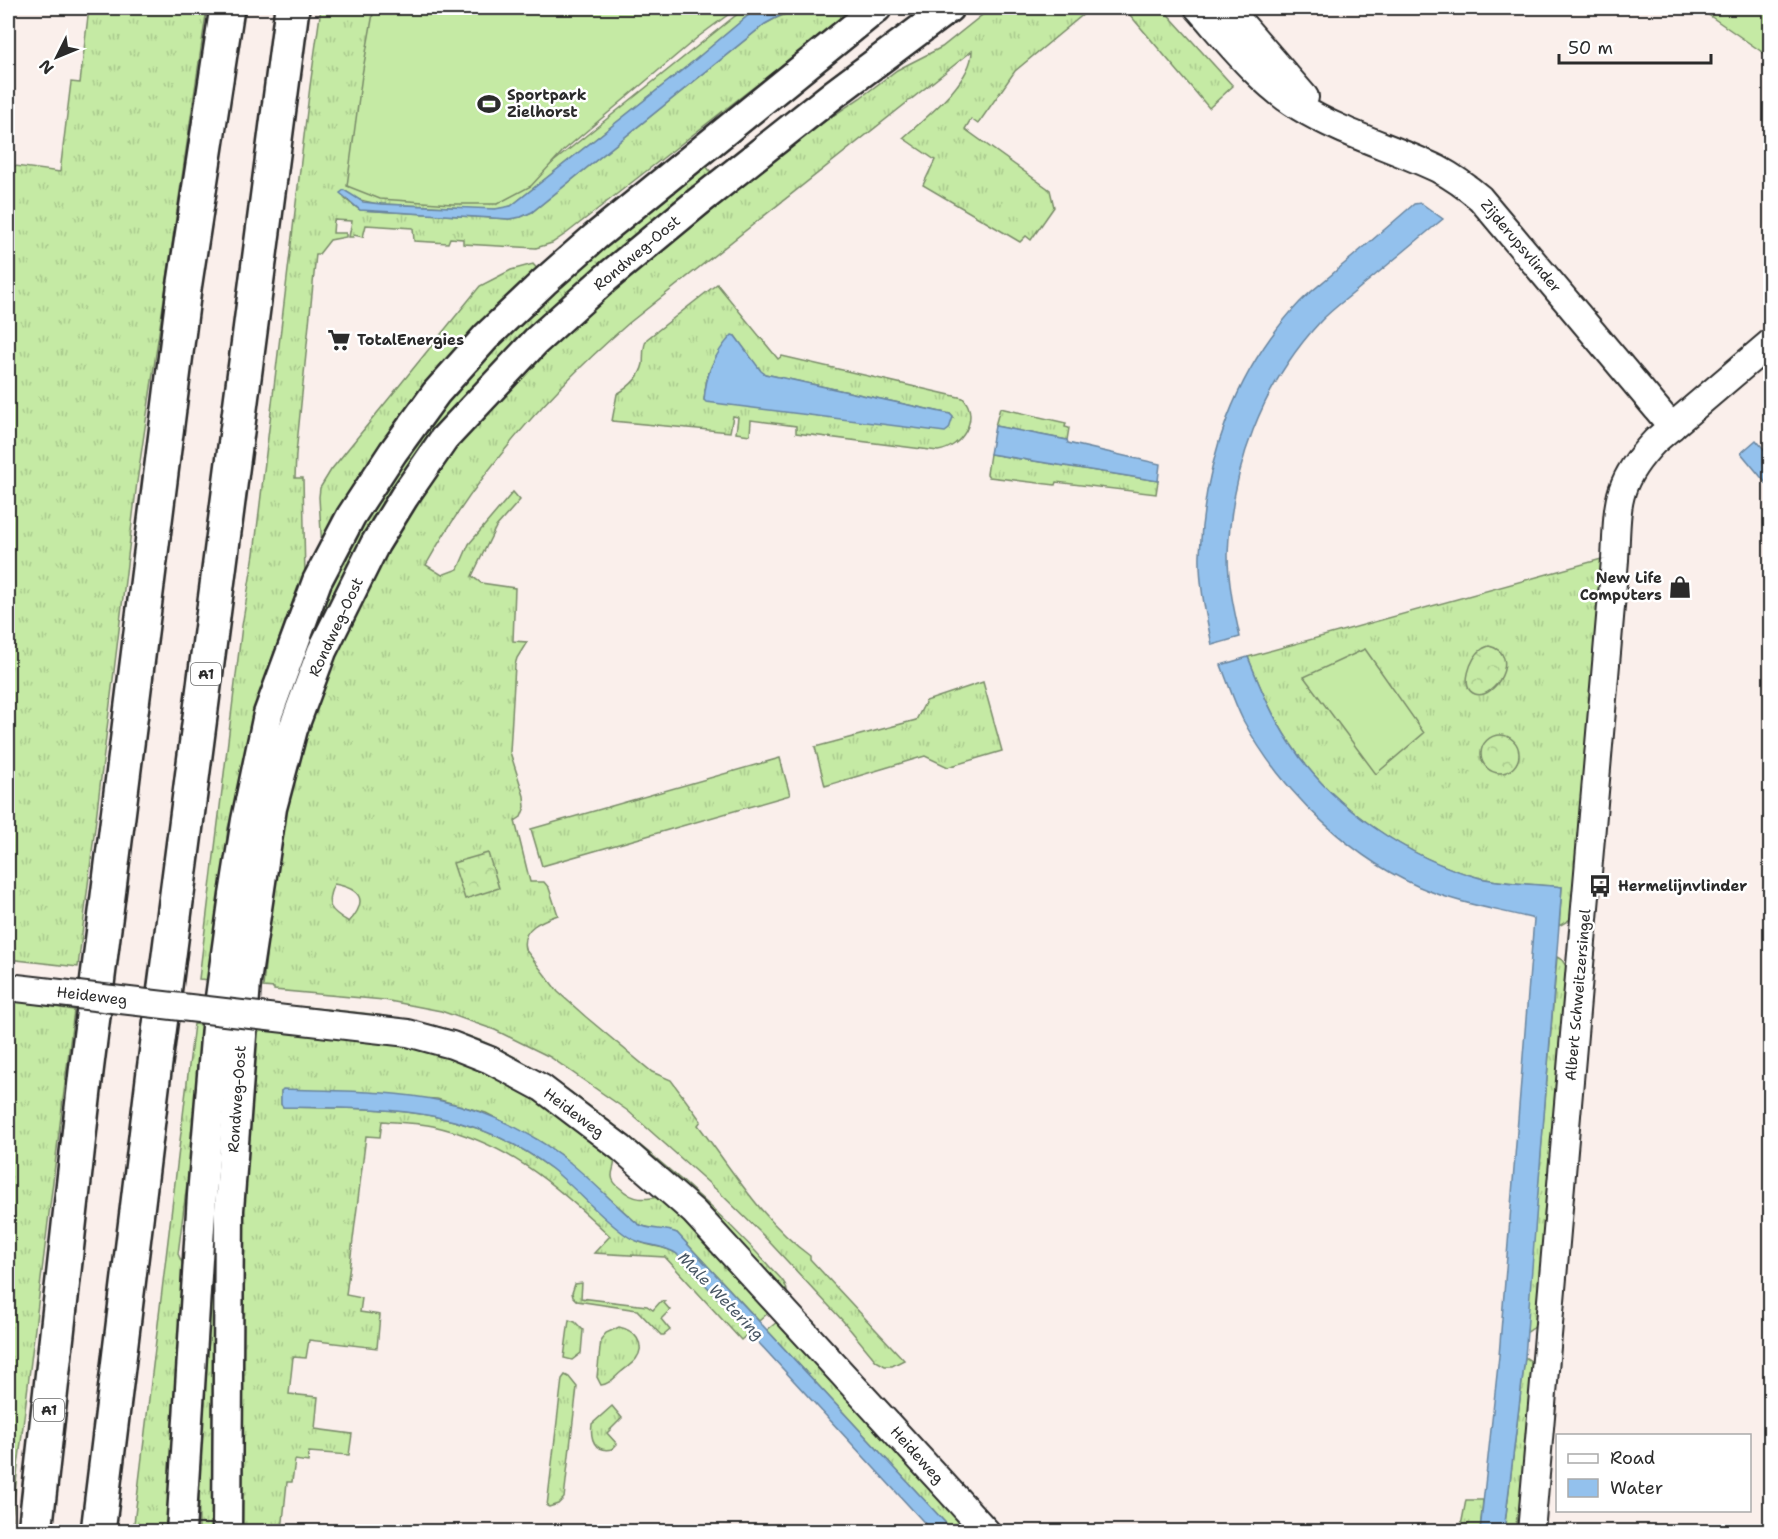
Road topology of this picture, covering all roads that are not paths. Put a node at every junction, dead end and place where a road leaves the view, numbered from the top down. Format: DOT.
graph roads {
  1 [pos="227,8"];
  2 [pos="292,8"];
  3 [pos="877,8"];
  4 [pos="949,8"];
  5 [pos="1198,8"];
  6 [pos="1228,8"];
  7 [pos="1327,122"];
  8 [pos="1770,343"];
  9 [pos="1672,427"];
  10 [pos="8,987"];
  11 [pos="35,1532"];
  12 [pos="98,1532"];
  13 [pos="182,1532"];
  14 [pos="227,1532"];
  15 [pos="987,1532"];
  16 [pos="1531,1532"];
  1 -- 11 [label="highway, A1"];
  2 -- 12 [label="highway, A1"];
  3 -- 13 [label="main road, Rondweg-Oost"];
  4 -- 14 [label="main road, Rondweg-Oost"];
  5 -- 7 [label="street, Zijderupsvlinder"];
  6 -- 7 [label="street, Zijderupsvlinder"];
  7 -- 9 [label="street, Zijderupsvlinder"];
  8 -- 9 [label="street, Albert Schweitzersingel"];
  9 -- 16 [label="street, Albert Schweitzersingel"];
  10 -- 15 [label="street, Heideweg, bridge"];
}
